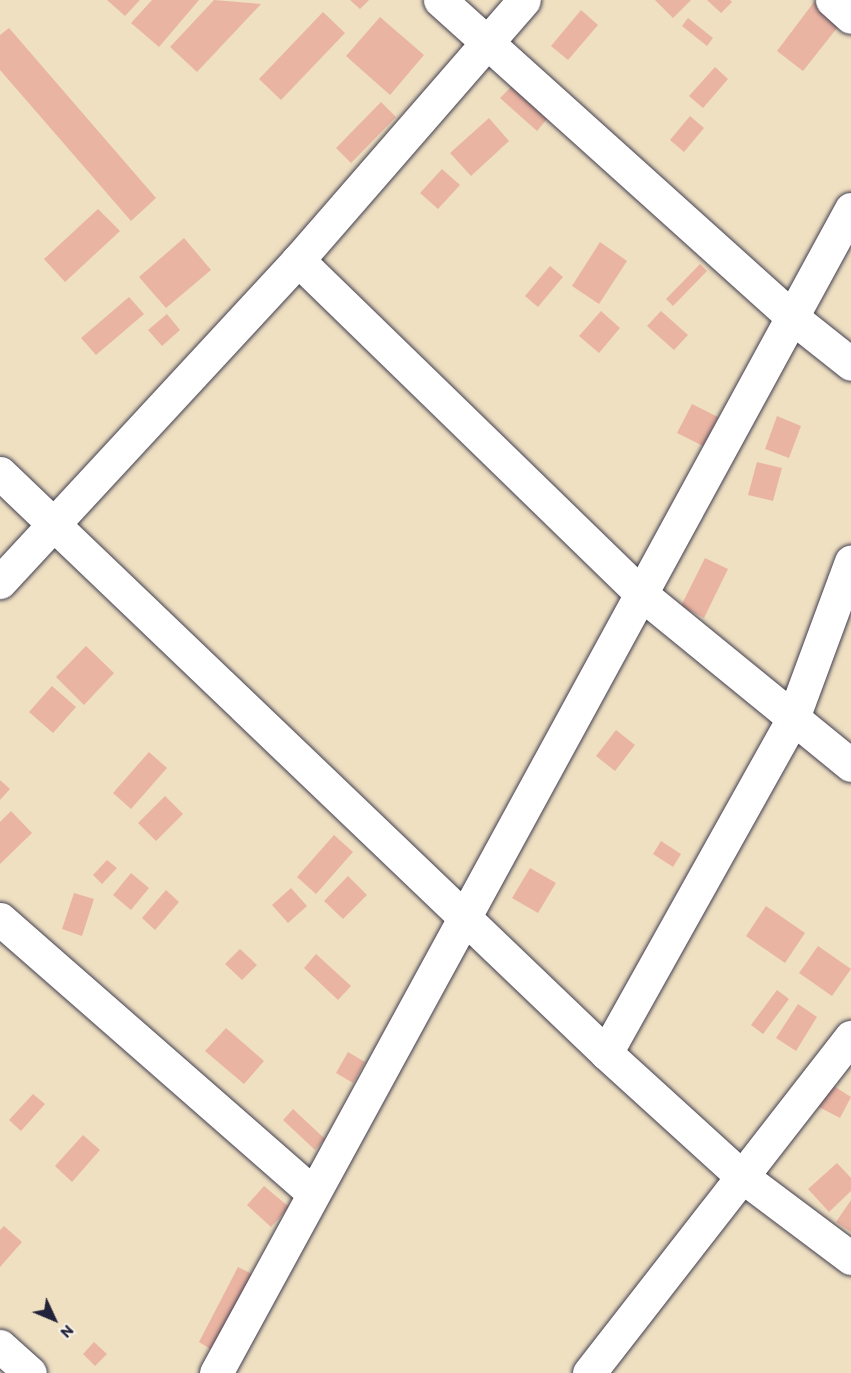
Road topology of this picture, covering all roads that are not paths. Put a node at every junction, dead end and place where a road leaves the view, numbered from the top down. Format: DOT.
graph roads {
  1 [pos="440,0"];
  2 [pos="524,0"];
  3 [pos="832,0"];
  4 [pos="851,17"];
  5 [pos="485,42"];
  6 [pos="851,210"];
  7 [pos="298,260"];
  8 [pos="792,317"];
  9 [pos="851,364"];
  10 [pos="0,473"];
  11 [pos="52,524"];
  12 [pos="851,561"];
  13 [pos="0,582"];
  14 [pos="640,593"];
  15 [pos="793,718"];
  16 [pos="851,765"];
  17 [pos="461,918"];
  18 [pos="0,919"];
  19 [pos="851,1037"];
  20 [pos="606,1053"];
  21 [pos="740,1174"];
  22 [pos="313,1193"];
  23 [pos="851,1258"];
  24 [pos="0,1346"];
  25 [pos="30,1373"];
  26 [pos="216,1373"];
  27 [pos="589,1373"];
  1 -- 5 [label="street"];
  2 -- 5 [label="street"];
  3 -- 4 [label="street"];
  5 -- 7 [label="street"];
  5 -- 8 [label="street"];
  6 -- 8 [label="street"];
  7 -- 11 [label="street"];
  7 -- 14 [label="street"];
  8 -- 9 [label="street"];
  8 -- 14 [label="street"];
  10 -- 11 [label="street"];
  11 -- 13 [label="street"];
  11 -- 17 [label="street"];
  12 -- 15 [label="street"];
  14 -- 15 [label="street"];
  14 -- 17 [label="street"];
  15 -- 16 [label="street"];
  15 -- 20 [label="street"];
  17 -- 20 [label="street"];
  17 -- 22 [label="street"];
  18 -- 22 [label="street"];
  19 -- 21 [label="street"];
  20 -- 21 [label="street"];
  21 -- 23 [label="street"];
  21 -- 27 [label="street"];
  22 -- 26 [label="street"];
  24 -- 25 [label="street"];
}
